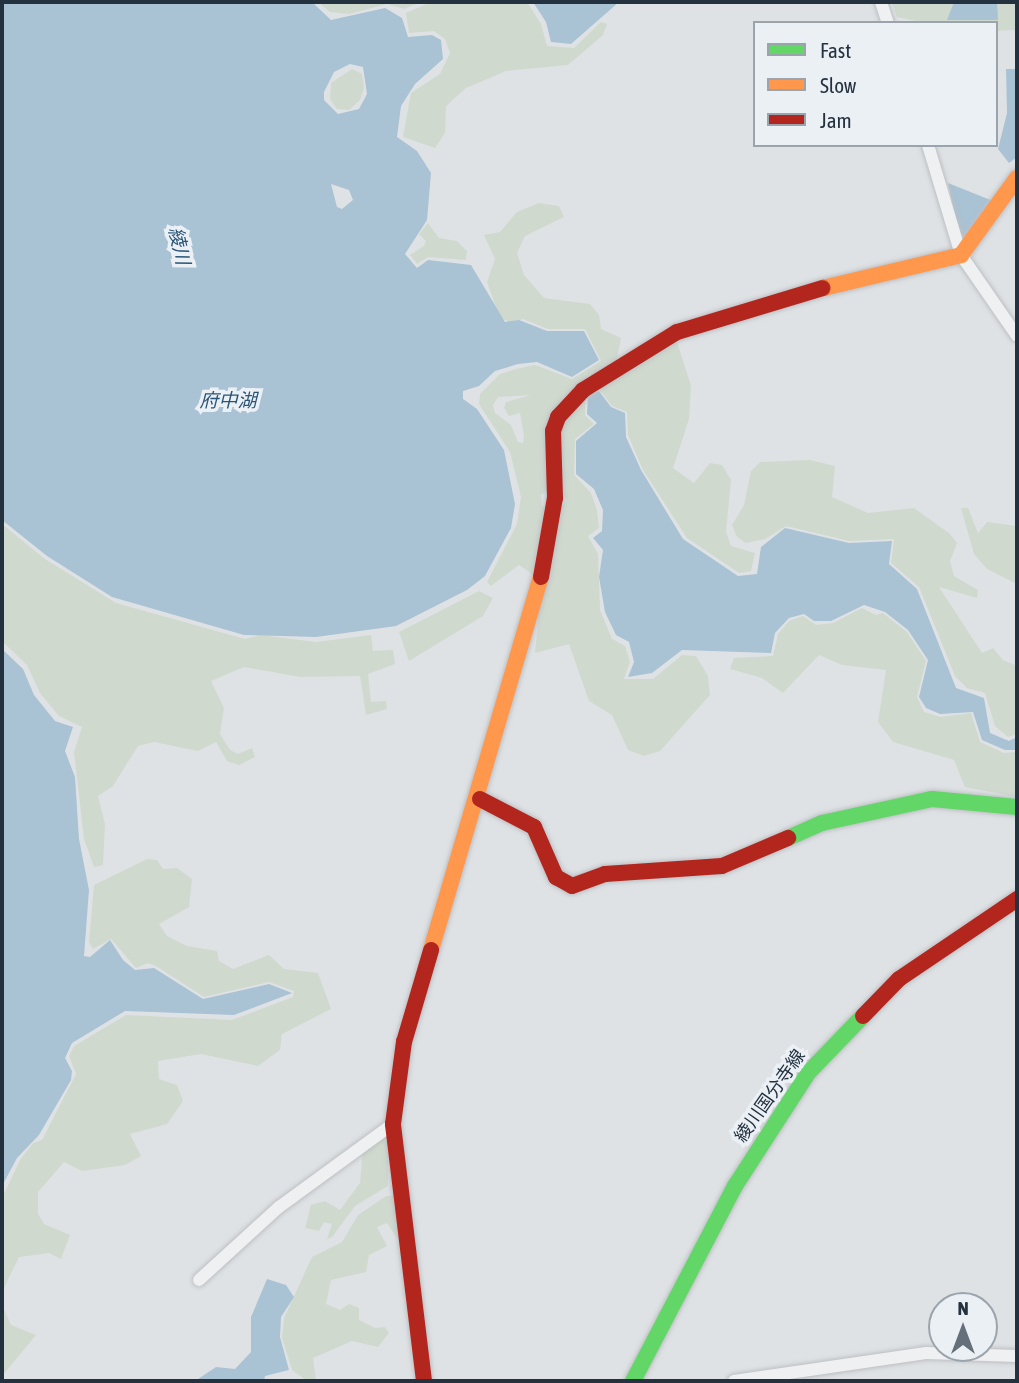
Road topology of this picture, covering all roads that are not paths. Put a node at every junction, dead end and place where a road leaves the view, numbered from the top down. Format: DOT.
graph roads {
  1 [pos="881,2"];
  2 [pos="887,21"];
  3 [pos="929,147"];
  4 [pos="1017,178"];
  5 [pos="961,255"];
  6 [pos="1017,336"];
  7 [pos="480,799"];
  8 [pos="1017,807"];
  9 [pos="1017,900"];
  10 [pos="393,1124"];
  11 [pos="199,1280"];
  12 [pos="1017,1356"];
  13 [pos="424,1381"];
  14 [pos="633,1381"];
  15 [pos="734,1381"];
  1 -- 2 [label="street"];
  3 -- 5 [label="street"];
  4 -- 5 [label="street"];
  5 -- 6 [label="street"];
  5 -- 7 [label="street"];
  7 -- 8 [label="street"];
  7 -- 10 [label="street"];
  9 -- 14 [label="street, 綾川国分寺線"];
  10 -- 11 [label="street"];
  10 -- 13 [label="street"];
  12 -- 15 [label="street"];
}
